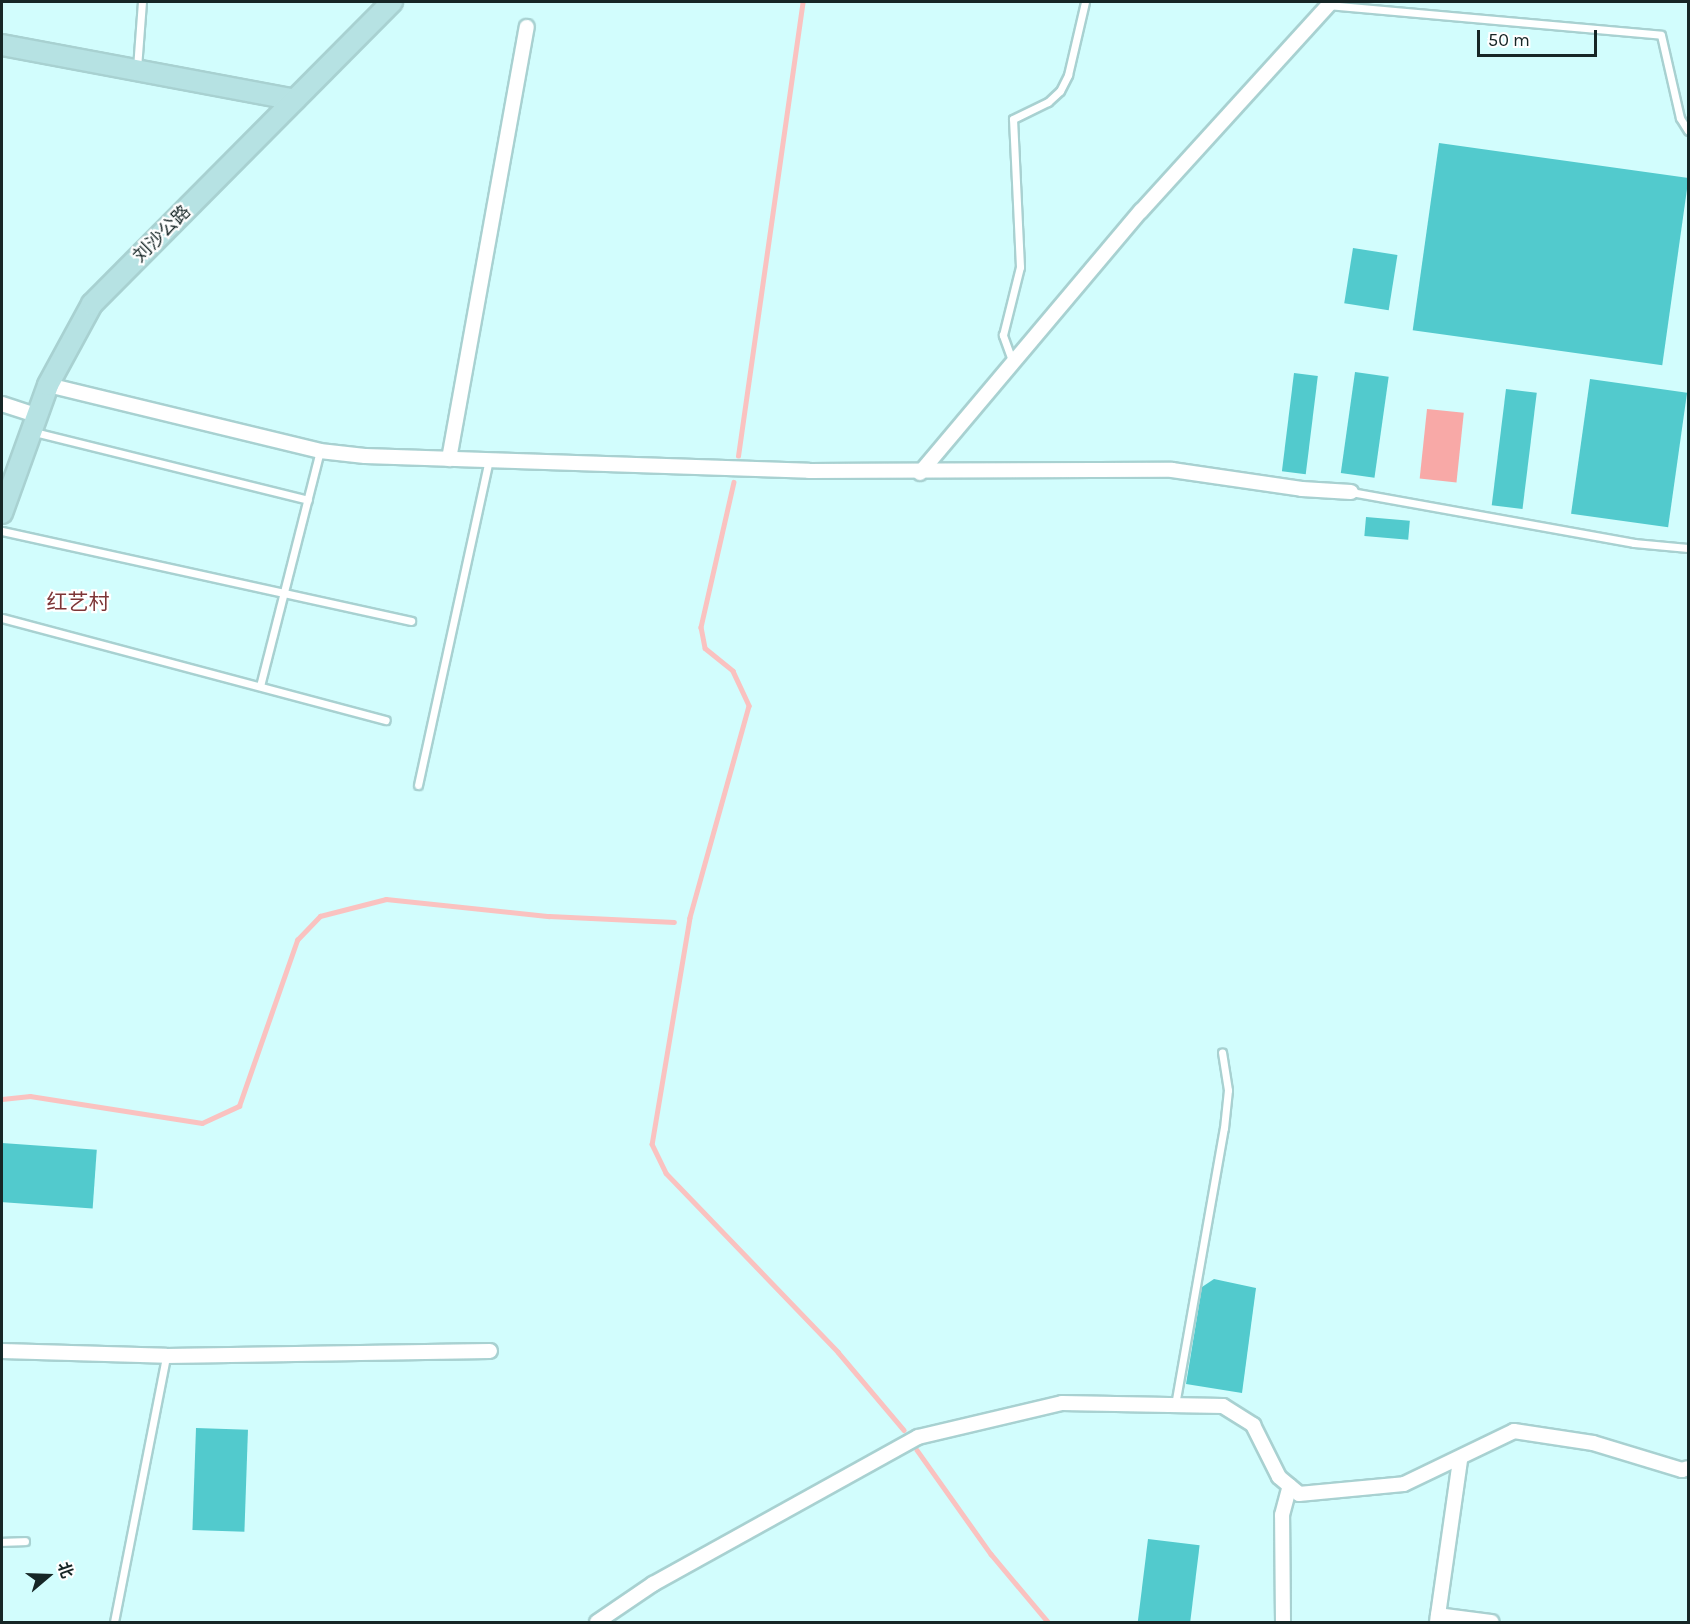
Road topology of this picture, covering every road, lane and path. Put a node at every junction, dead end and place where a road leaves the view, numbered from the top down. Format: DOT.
graph roads {
  1 [pos="142,2"];
  2 [pos="392,2"];
  3 [pos="1085,2"];
  4 [pos="1330,3"];
  5 [pos="527,27"];
  6 [pos="2,45"];
  7 [pos="136,71"];
  8 [pos="295,100"];
  9 [pos="1689,131"];
  10 [pos="1013,363"];
  11 [pos="48,385"];
  12 [pos="2,404"];
  13 [pos="32,423"];
  14 [pos="320,451"];
  15 [pos="449,459"];
  16 [pos="489,460"];
  17 [pos="920,473"];
  18 [pos="1351,492"];
  19 [pos="308,500"];
  20 [pos="2,513"];
  21 [pos="2,531"];
  22 [pos="1689,548"];
  23 [pos="284,591"];
  24 [pos="2,618"];
  25 [pos="411,621"];
  26 [pos="260,686"];
  27 [pos="386,720"];
  28 [pos="418,785"];
  29 [pos="1222,1052"];
  30 [pos="2,1351"];
  31 [pos="490,1351"];
  32 [pos="166,1356"];
  33 [pos="1175,1405"];
  34 [pos="1460,1460"];
  35 [pos="1689,1468"];
  36 [pos="1290,1486"];
  37 [pos="25,1541"];
  38 [pos="2,1542"];
  39 [pos="1438,1619"];
  40 [pos="114,1623"];
  41 [pos="597,1623"];
  42 [pos="1283,1623"];
  43 [pos="1492,1623"];
  1 -- 7 [label="lane"];
  2 -- 8 [label="main road, 刘沙公路"];
  3 -- 10 [label="lane"];
  4 -- 9 [label="lane"];
  4 -- 10 [label="street"];
  5 -- 15 [label="street"];
  6 -- 7 [label="main road"];
  7 -- 8 [label="main road"];
  8 -- 11 [label="main road, 刘沙公路"];
  10 -- 17 [label="street"];
  11 -- 13 [label="main road, 刘沙公路"];
  11 -- 14 [label="street"];
  12 -- 13 [label="street"];
  13 -- 19 [label="lane"];
  13 -- 20 [label="main road, 刘沙公路"];
  14 -- 15 [label="street"];
  14 -- 19 [label="lane"];
  15 -- 16 [label="street"];
  16 -- 17 [label="street"];
  16 -- 28 [label="lane"];
  17 -- 18 [label="street"];
  18 -- 22 [label="lane"];
  19 -- 23 [label="lane"];
  21 -- 23 [label="lane"];
  23 -- 25 [label="lane"];
  23 -- 26 [label="lane"];
  24 -- 26 [label="lane"];
  26 -- 27 [label="lane"];
  29 -- 33 [label="lane"];
  30 -- 32 [label="street"];
  31 -- 32 [label="street"];
  32 -- 40 [label="lane"];
  33 -- 36 [label="street"];
  33 -- 41 [label="street"];
  34 -- 35 [label="street"];
  34 -- 36 [label="street"];
  34 -- 39 [label="street"];
  36 -- 42 [label="street"];
  37 -- 38 [label="lane"];
  39 -- 43 [label="street"];
}
